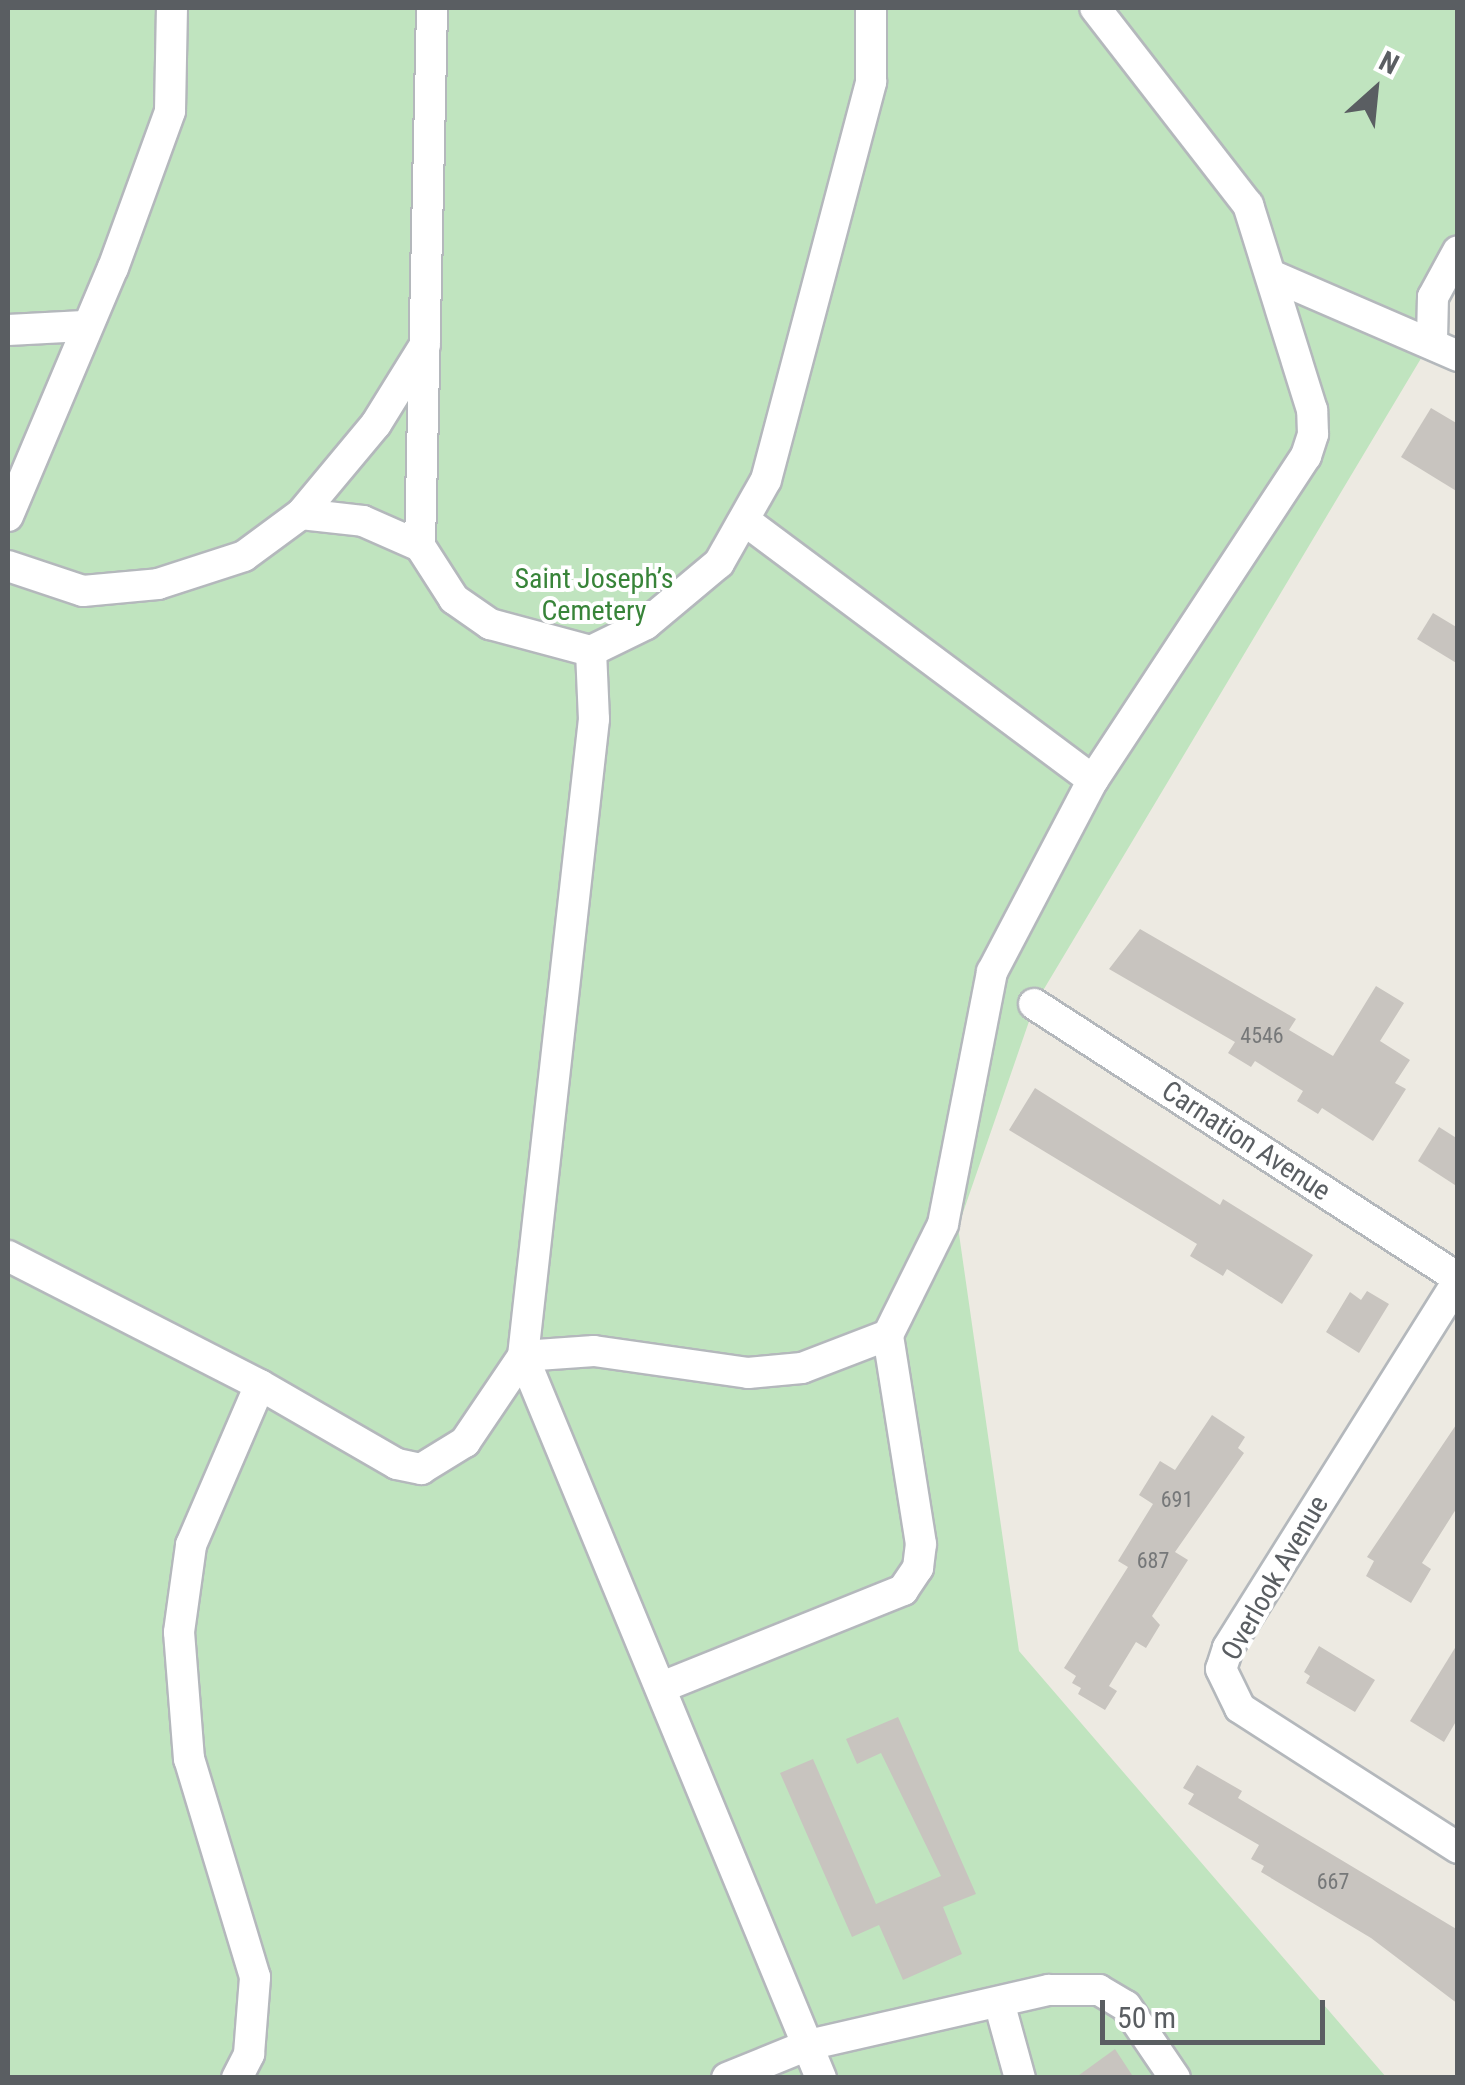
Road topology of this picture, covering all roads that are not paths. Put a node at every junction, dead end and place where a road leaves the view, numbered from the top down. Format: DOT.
graph roads {
  1 [pos="172,8"];
  2 [pos="432,8"];
  3 [pos="871,8"];
  4 [pos="1095,8"];
  5 [pos="1458,251"];
  6 [pos="1271,274"];
  7 [pos="84,326"];
  8 [pos="8,330"];
  9 [pos="426,342"];
  10 [pos="1445,348"];
  11 [pos="301,514"];
  12 [pos="8,516"];
  13 [pos="744,520"];
  14 [pos="420,546"];
  15 [pos="8,566"];
  16 [pos="590,651"];
  17 [pos="1093,780"];
  18 [pos="1034,1004"];
  19 [pos="8,1256"];
  20 [pos="1458,1279"];
  21 [pos="888,1335"];
  22 [pos="523,1356"];
  23 [pos="260,1385"];
  24 [pos="662,1687"];
  25 [pos="1458,1848"];
  26 [pos="999,2002"];
  27 [pos="808,2045"];
  28 [pos="237,2078"];
  29 [pos="727,2078"];
  30 [pos="821,2078"];
  31 [pos="1020,2078"];
  32 [pos="1176,2078"];
  1 -- 7 [label="street"];
  2 -- 9 [label="street"];
  3 -- 13 [label="street"];
  4 -- 6 [label="street"];
  5 -- 10 [label="street"];
  6 -- 10 [label="street"];
  6 -- 17 [label="street"];
  7 -- 8 [label="street"];
  7 -- 12 [label="street"];
  9 -- 11 [label="street"];
  9 -- 14 [label="street"];
  11 -- 14 [label="street"];
  11 -- 15 [label="street"];
  13 -- 16 [label="street"];
  13 -- 17 [label="street"];
  14 -- 16 [label="street"];
  16 -- 22 [label="street"];
  17 -- 21 [label="street"];
  18 -- 20 [label="street, Carnation Avenue"];
  19 -- 23 [label="street"];
  20 -- 25 [label="street, Overlook Avenue"];
  21 -- 22 [label="street"];
  21 -- 24 [label="street"];
  22 -- 23 [label="street"];
  22 -- 24 [label="street"];
  23 -- 28 [label="street"];
  24 -- 27 [label="street"];
  26 -- 27 [label="street"];
  26 -- 31 [label="street"];
  26 -- 32 [label="street"];
  27 -- 29 [label="street"];
  27 -- 30 [label="street"];
}
